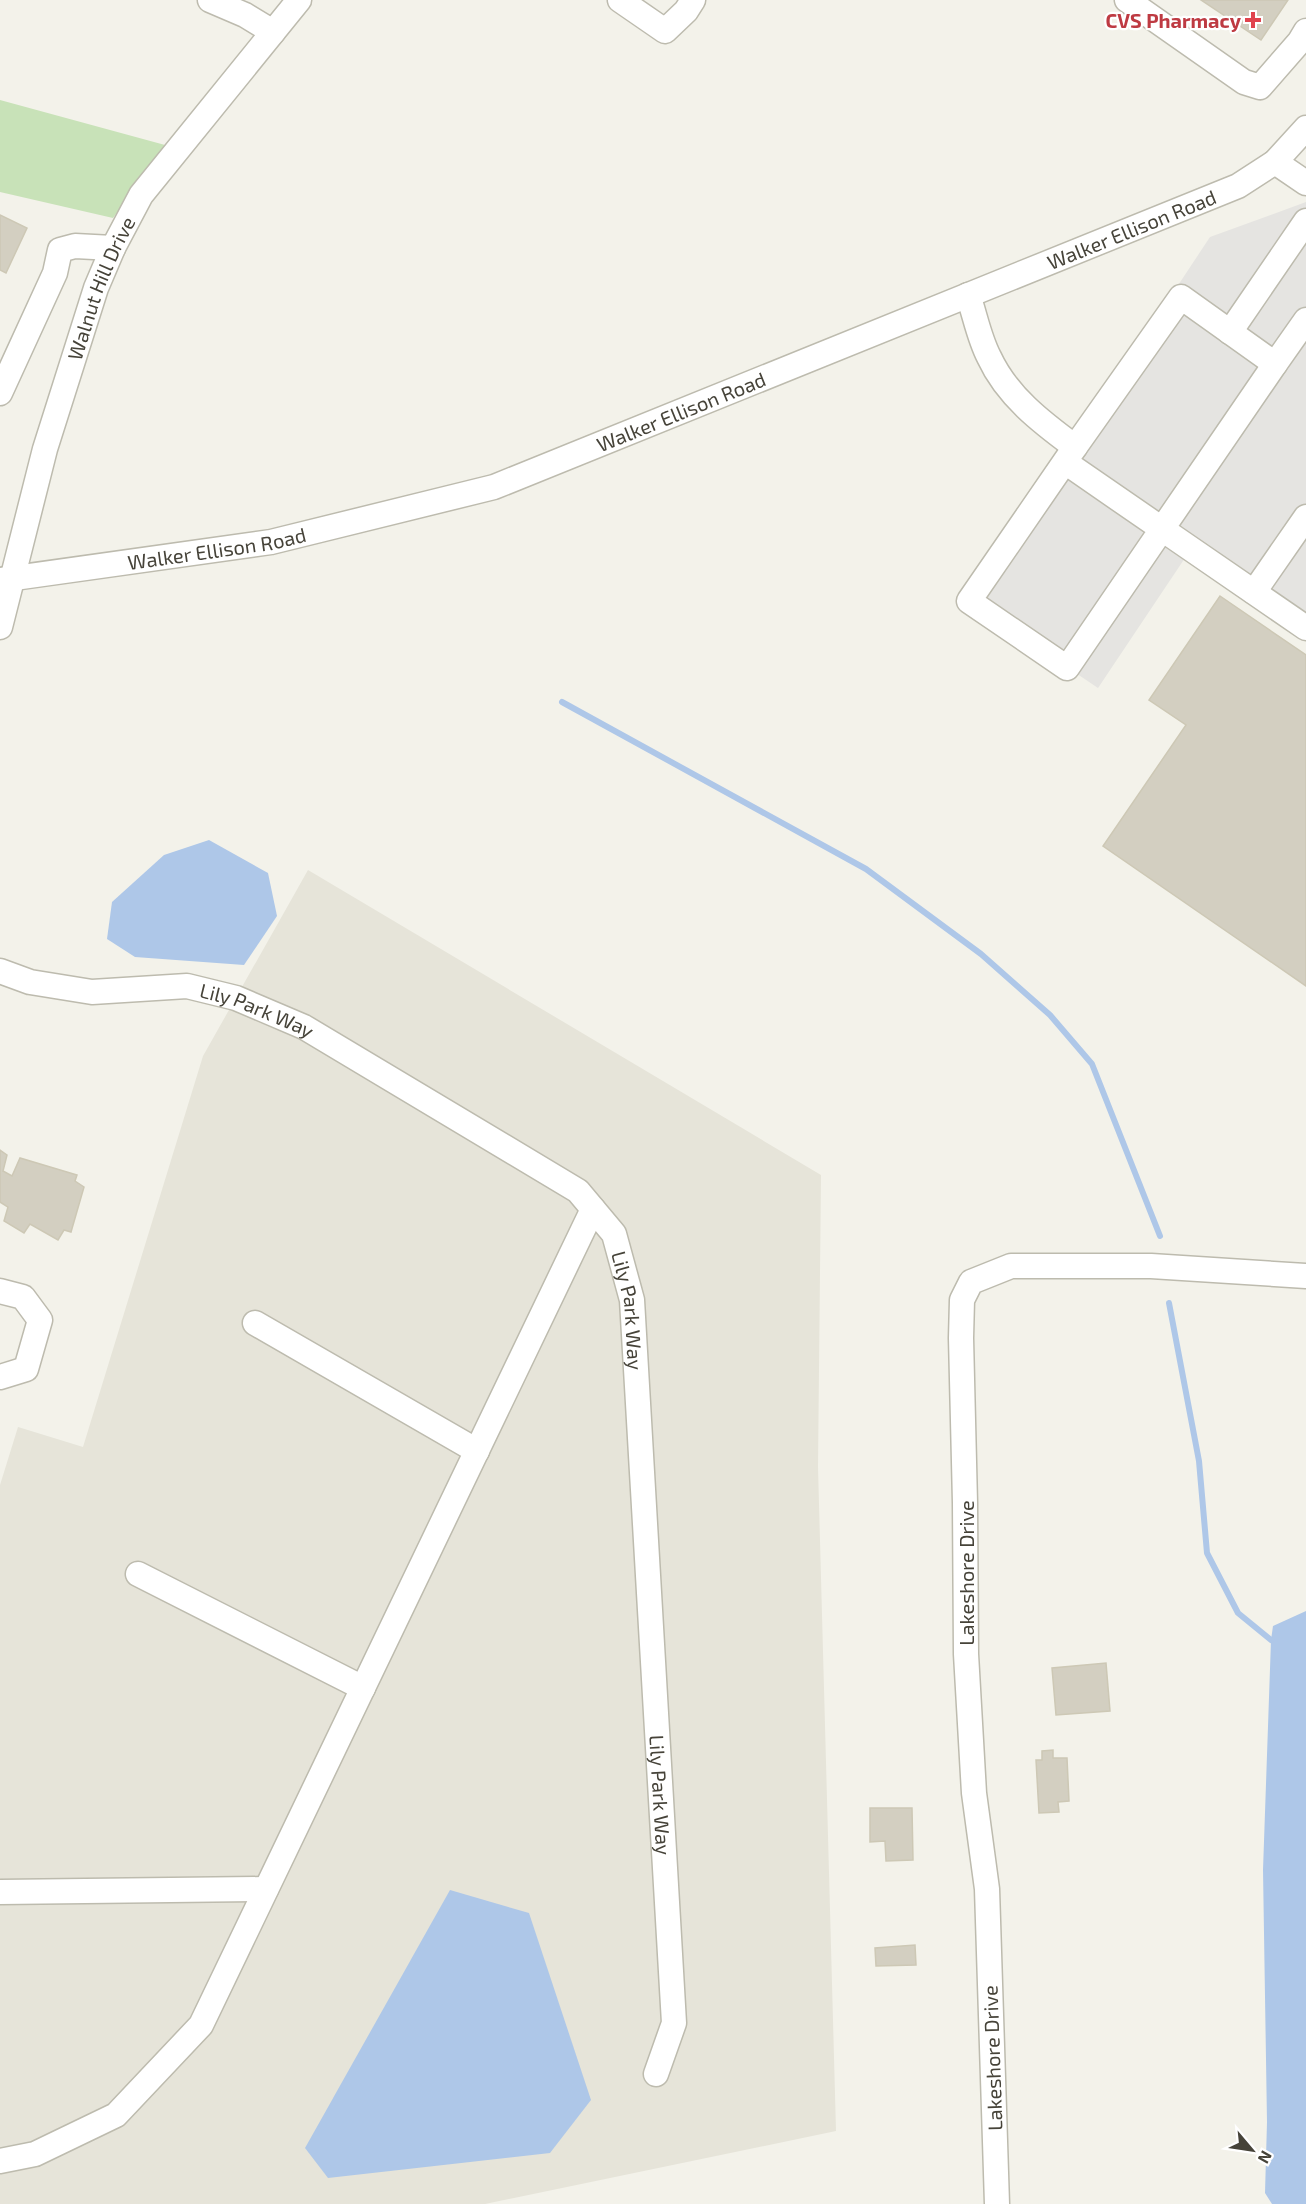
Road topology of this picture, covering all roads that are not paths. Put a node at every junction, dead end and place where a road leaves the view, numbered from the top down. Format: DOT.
graph roads {
  1 [pos="210,0"];
  2 [pos="299,0"];
  3 [pos="620,0"];
  4 [pos="693,0"];
  5 [pos="1127,0"];
  6 [pos="273,32"];
  7 [pos="1304,39"];
  8 [pos="1306,128"];
  9 [pos="1275,162"];
  10 [pos="1306,183"];
  11 [pos="1306,221"];
  12 [pos="113,248"];
  13 [pos="968,295"];
  14 [pos="1306,320"];
  15 [pos="1230,332"];
  16 [pos="1275,364"];
  17 [pos="0,393"];
  18 [pos="1070,454"];
  19 [pos="1306,517"];
  20 [pos="1162,529"];
  21 [pos="6,578"];
  22 [pos="1254,592"];
  23 [pos="0,627"];
  24 [pos="1306,628"];
  25 [pos="0,971"];
  26 [pos="593,1209"];
  27 [pos="1306,1276"];
  28 [pos="0,1292"];
  29 [pos="255,1323"];
  30 [pos="0,1377"];
  31 [pos="477,1451"];
  32 [pos="138,1574"];
  33 [pos="363,1689"];
  34 [pos="266,1889"];
  35 [pos="0,1892"];
  36 [pos="656,2074"];
  37 [pos="0,2161"];
  38 [pos="998,2204"];
  1 -- 6 [label="street"];
  2 -- 6 [label="street, Walnut Hill Drive"];
  3 -- 4 [label="street"];
  5 -- 7 [label="street"];
  6 -- 12 [label="street, Walnut Hill Drive"];
  8 -- 9 [label="street, Walker Ellison Road"];
  9 -- 10 [label="street"];
  9 -- 13 [label="street, Walker Ellison Road"];
  11 -- 15 [label="street"];
  12 -- 17 [label="street"];
  12 -- 21 [label="street, Walnut Hill Drive"];
  13 -- 18 [label="street"];
  13 -- 21 [label="street, Walker Ellison Road"];
  14 -- 16 [label="street"];
  15 -- 16 [label="street"];
  15 -- 18 [label="street"];
  16 -- 20 [label="street"];
  18 -- 20 [label="street"];
  18 -- 20 [label="street"];
  19 -- 22 [label="street"];
  20 -- 22 [label="street"];
  21 -- 23 [label="street, Walnut Hill Drive"];
  22 -- 24 [label="street"];
  25 -- 26 [label="street, Lily Park Way"];
  26 -- 31 [label="street"];
  26 -- 36 [label="street, Lily Park Way"];
  27 -- 38 [label="street, Lakeshore Drive"];
  28 -- 30 [label="street"];
  29 -- 31 [label="street"];
  31 -- 33 [label="street"];
  32 -- 33 [label="street"];
  33 -- 34 [label="street"];
  34 -- 35 [label="street"];
  34 -- 37 [label="street"];
}
